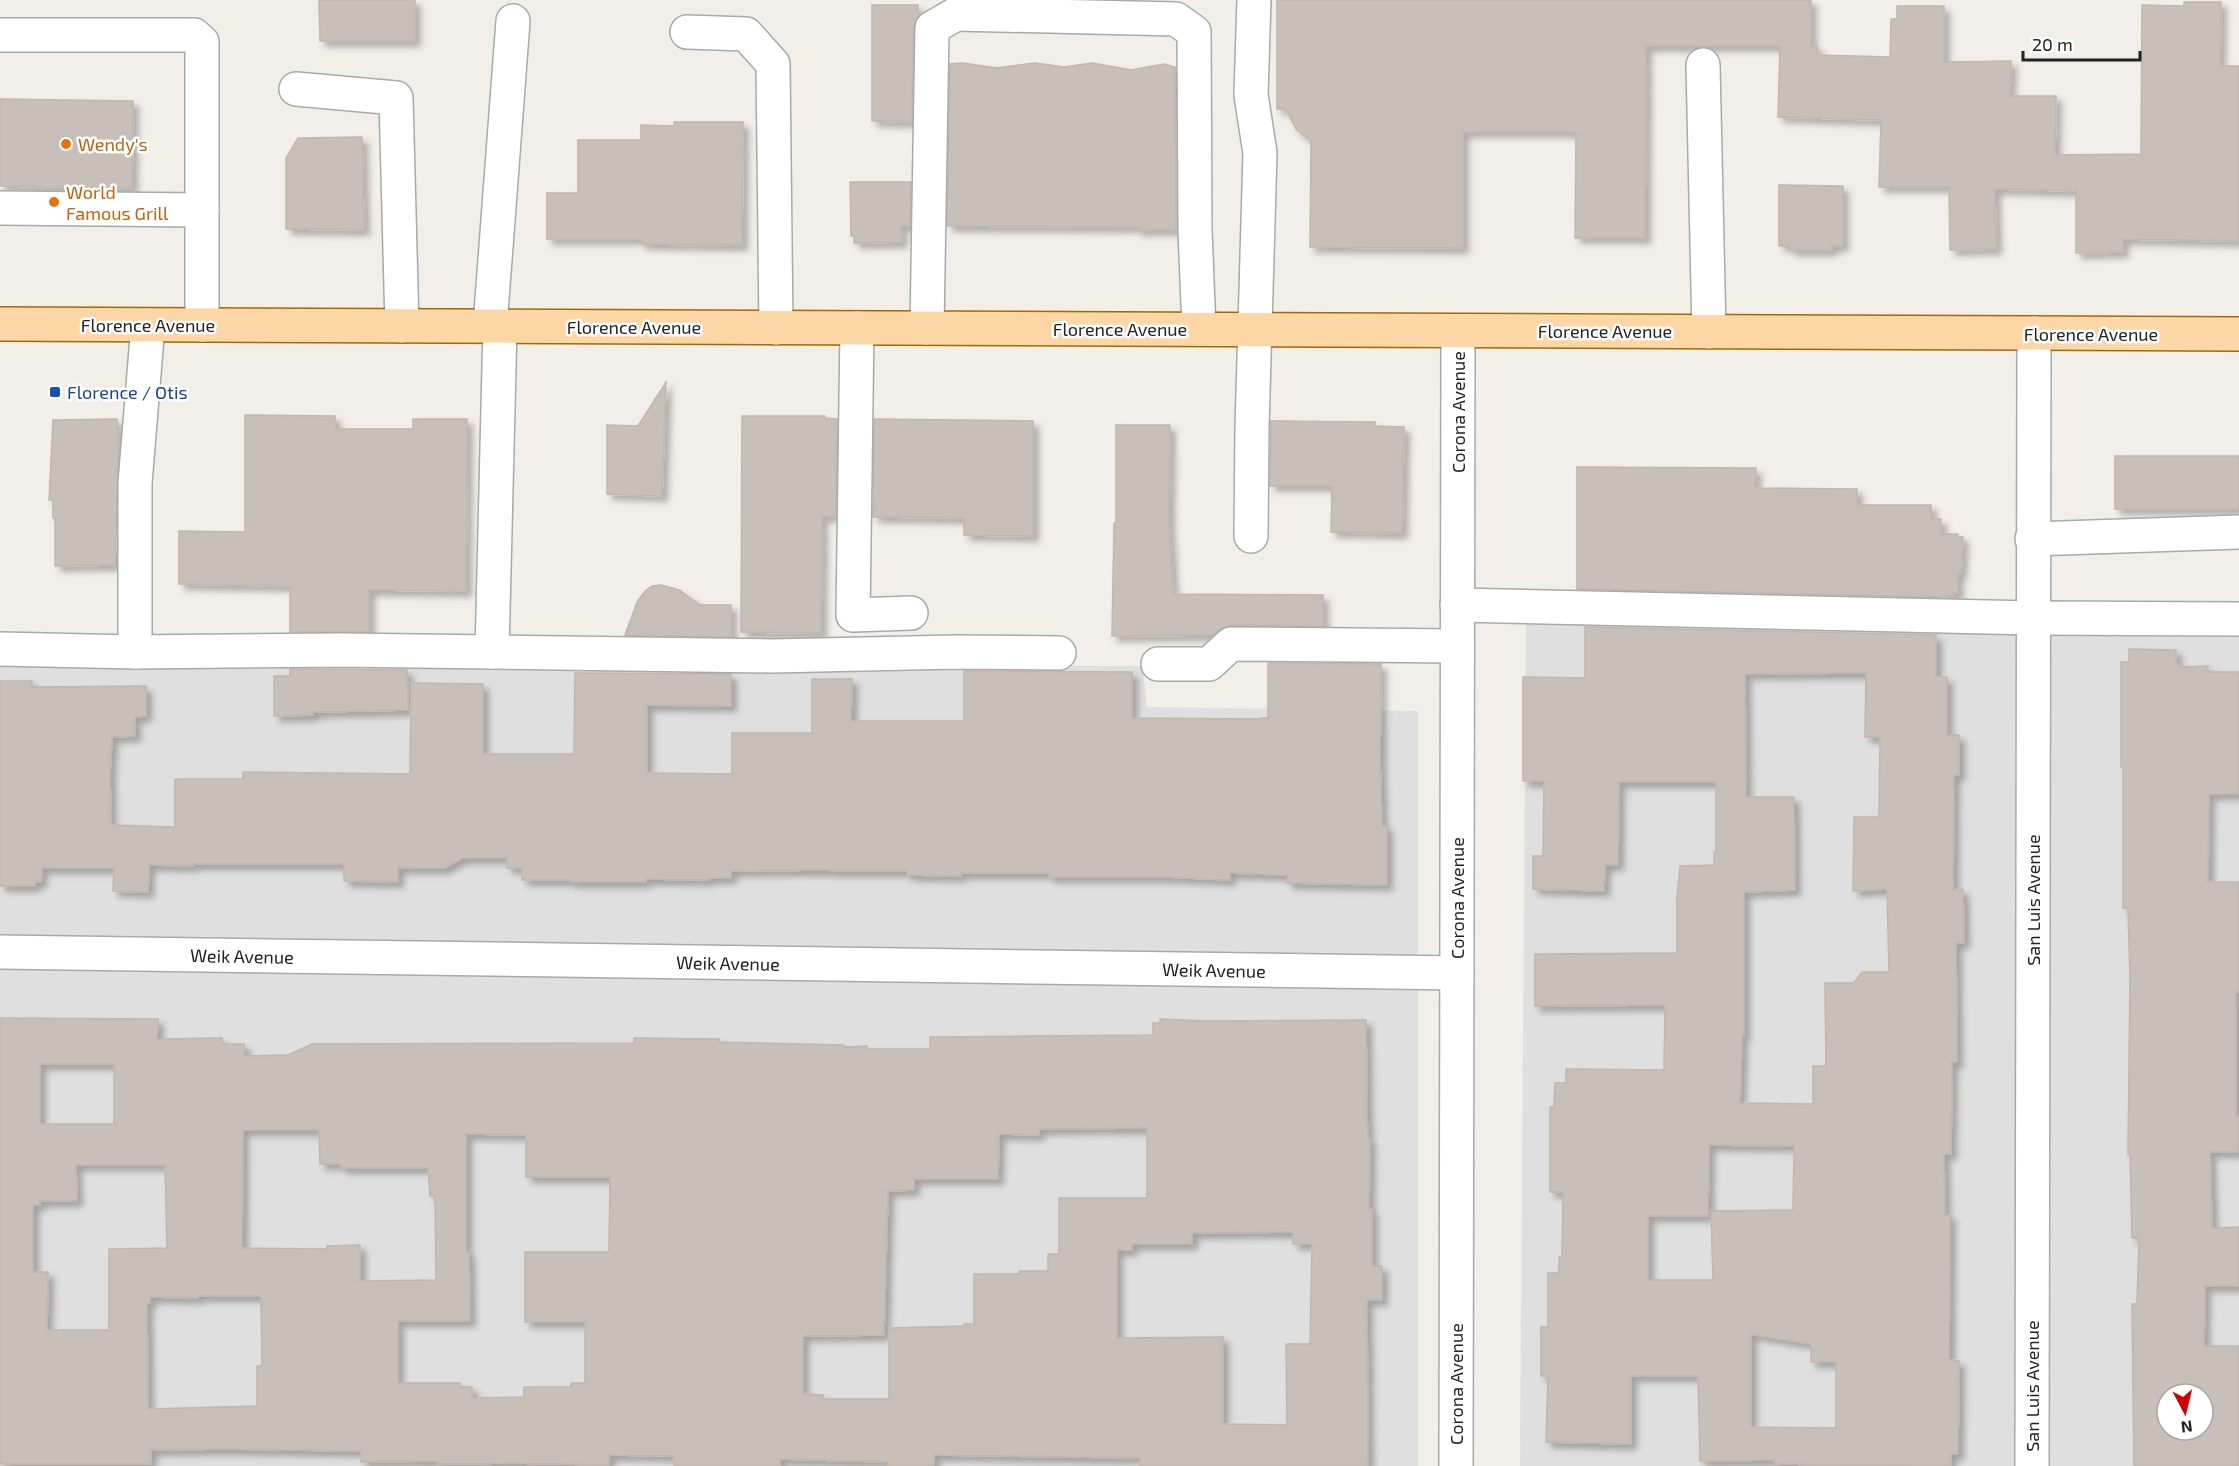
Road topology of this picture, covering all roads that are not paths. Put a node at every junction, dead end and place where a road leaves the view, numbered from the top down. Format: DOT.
graph roads {
  1 [pos="1254,0"];
  2 [pos="513,21"];
  3 [pos="687,32"];
  4 [pos="0,34"];
  5 [pos="1702,65"];
  6 [pos="296,89"];
  7 [pos="0,208"];
  8 [pos="202,210"];
  9 [pos="0,324"];
  10 [pos="148,325"];
  11 [pos="202,325"];
  12 [pos="402,326"];
  13 [pos="495,326"];
  14 [pos="776,328"];
  15 [pos="857,328"];
  16 [pos="927,328"];
  17 [pos="1199,329"];
  18 [pos="1255,330"];
  19 [pos="1458,331"];
  20 [pos="1709,332"];
  21 [pos="2034,333"];
  22 [pos="2239,334"];
  23 [pos="2239,532"];
  24 [pos="1251,536"];
  25 [pos="2032,539"];
  26 [pos="1457,605"];
  27 [pos="911,613"];
  28 [pos="2033,618"];
  29 [pos="2239,619"];
  30 [pos="1457,646"];
  31 [pos="0,649"];
  32 [pos="135,652"];
  33 [pos="492,652"];
  34 [pos="1059,653"];
  35 [pos="1158,664"];
  36 [pos="0,952"];
  37 [pos="1456,973"];
  38 [pos="1456,1466"];
  39 [pos="2032,1466"];
  1 -- 18 [label="street"];
  2 -- 13 [label="street"];
  3 -- 14 [label="street"];
  4 -- 8 [label="street"];
  5 -- 20 [label="street"];
  6 -- 12 [label="street"];
  7 -- 8 [label="street"];
  8 -- 11 [label="street"];
  9 -- 10 [label="main road, Florence Avenue"];
  10 -- 11 [label="main road, Florence Avenue"];
  10 -- 32 [label="street"];
  11 -- 12 [label="main road, Florence Avenue"];
  12 -- 13 [label="main road, Florence Avenue"];
  13 -- 14 [label="main road, Florence Avenue"];
  13 -- 33 [label="street"];
  14 -- 15 [label="main road, Florence Avenue"];
  15 -- 16 [label="main road, Florence Avenue"];
  15 -- 27 [label="street"];
  16 -- 17 [label="main road, Florence Avenue"];
  16 -- 17 [label="street"];
  17 -- 18 [label="main road, Florence Avenue"];
  18 -- 19 [label="main road, Florence Avenue"];
  18 -- 24 [label="street"];
  19 -- 20 [label="main road, Florence Avenue"];
  19 -- 26 [label="street, Corona Avenue"];
  20 -- 21 [label="main road, Florence Avenue"];
  21 -- 22 [label="main road, Florence Avenue"];
  21 -- 25 [label="street, San Luis Avenue"];
  23 -- 25 [label="street"];
  25 -- 28 [label="street, San Luis Avenue"];
  26 -- 28 [label="street"];
  26 -- 30 [label="street, Corona Avenue"];
  28 -- 29 [label="street"];
  28 -- 39 [label="street, San Luis Avenue"];
  30 -- 35 [label="street"];
  30 -- 37 [label="street, Corona Avenue"];
  31 -- 32 [label="street"];
  32 -- 33 [label="street"];
  33 -- 34 [label="street"];
  36 -- 37 [label="street, Weik Avenue"];
  37 -- 38 [label="street, Corona Avenue"];
}
